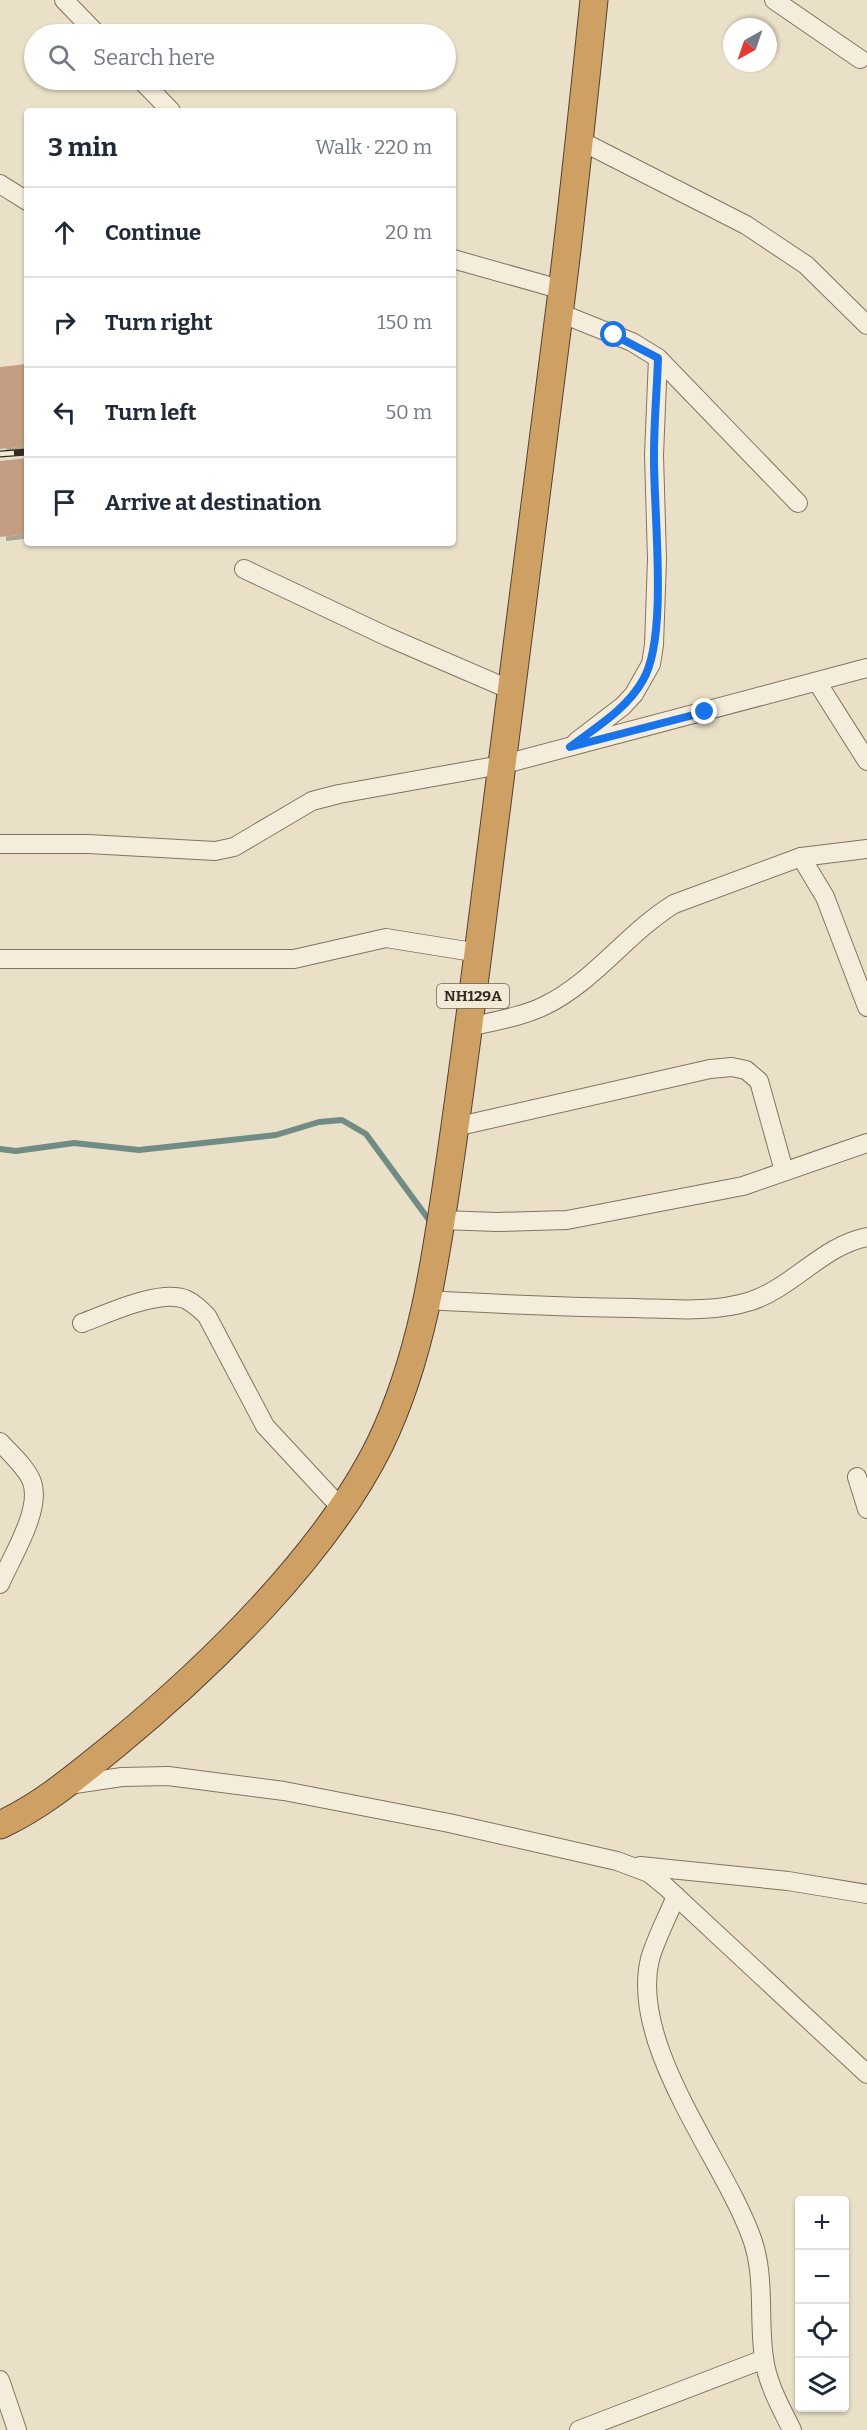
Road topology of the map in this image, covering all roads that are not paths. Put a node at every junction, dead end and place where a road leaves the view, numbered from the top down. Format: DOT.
graph roads {
  1 [pos="64,0"];
  2 [pos="594,0"];
  3 [pos="774,0"];
  4 [pos="87,24"];
  5 [pos="861,59"];
  6 [pos="151,90"];
  7 [pos="168,108"];
  8 [pos="579,140"];
  9 [pos="0,184"];
  10 [pos="24,199"];
  11 [pos="456,260"];
  12 [pos="561,302"];
  13 [pos="867,325"];
  14 [pos="658,358"];
  15 [pos="798,503"];
  16 [pos="244,569"];
  17 [pos="867,668"];
  18 [pos="817,682"];
  19 [pos="511,690"];
  20 [pos="570,747"];
  21 [pos="867,762"];
  22 [pos="501,765"];
  23 [pos="0,844"];
  24 [pos="867,849"];
  25 [pos="801,857"];
  26 [pos="478,953"];
  27 [pos="0,959"];
  28 [pos="867,1007"];
  29 [pos="469,1027"];
  30 [pos="455,1127"];
  31 [pos="867,1143"];
  32 [pos="784,1171"];
  33 [pos="441,1220"];
  34 [pos="867,1237"];
  35 [pos="427,1300"];
  36 [pos="82,1323"];
  37 [pos="0,1442"];
  38 [pos="857,1477"];
  39 [pos="342,1509"];
  40 [pos="867,1509"];
  41 [pos="0,1584"];
  42 [pos="67,1785"];
  43 [pos="0,1825"];
  44 [pos="635,1866"];
  45 [pos="867,1893"];
  46 [pos="676,1896"];
  47 [pos="867,2074"];
  48 [pos="764,2359"];
  49 [pos="0,2380"];
  50 [pos="17,2430"];
  51 [pos="579,2430"];
  52 [pos="792,2430"];
  1 -- 4 [label="street"];
  2 -- 8 [label="highway, NH129A"];
  3 -- 5 [label="street"];
  6 -- 7 [label="street"];
  8 -- 12 [label="highway, NH129A"];
  8 -- 13 [label="street"];
  9 -- 10 [label="street"];
  11 -- 12 [label="street"];
  12 -- 14 [label="street"];
  12 -- 19 [label="highway, NH129A"];
  14 -- 15 [label="street"];
  14 -- 20 [label="street"];
  16 -- 19 [label="street"];
  17 -- 18 [label="street"];
  18 -- 20 [label="street"];
  18 -- 21 [label="street"];
  19 -- 22 [label="highway, NH129A"];
  20 -- 22 [label="street"];
  22 -- 23 [label="street"];
  22 -- 26 [label="highway, NH129A"];
  24 -- 25 [label="street"];
  25 -- 28 [label="street"];
  25 -- 29 [label="street"];
  26 -- 27 [label="street"];
  26 -- 29 [label="highway, NH129A"];
  29 -- 30 [label="highway, NH129A"];
  30 -- 32 [label="street"];
  30 -- 33 [label="highway, NH129A"];
  31 -- 32 [label="street"];
  32 -- 33 [label="street"];
  33 -- 35 [label="highway, NH129A"];
  34 -- 35 [label="street"];
  35 -- 39 [label="highway, NH129A"];
  36 -- 39 [label="street"];
  37 -- 41 [label="street"];
  38 -- 40 [label="street"];
  39 -- 42 [label="highway, NH129A"];
  42 -- 43 [label="highway, NH129A"];
  42 -- 44 [label="street"];
  44 -- 45 [label="street"];
  44 -- 46 [label="street"];
  46 -- 47 [label="street"];
  46 -- 48 [label="street"];
  48 -- 51 [label="street"];
  48 -- 52 [label="street"];
  49 -- 50 [label="street"];
}
